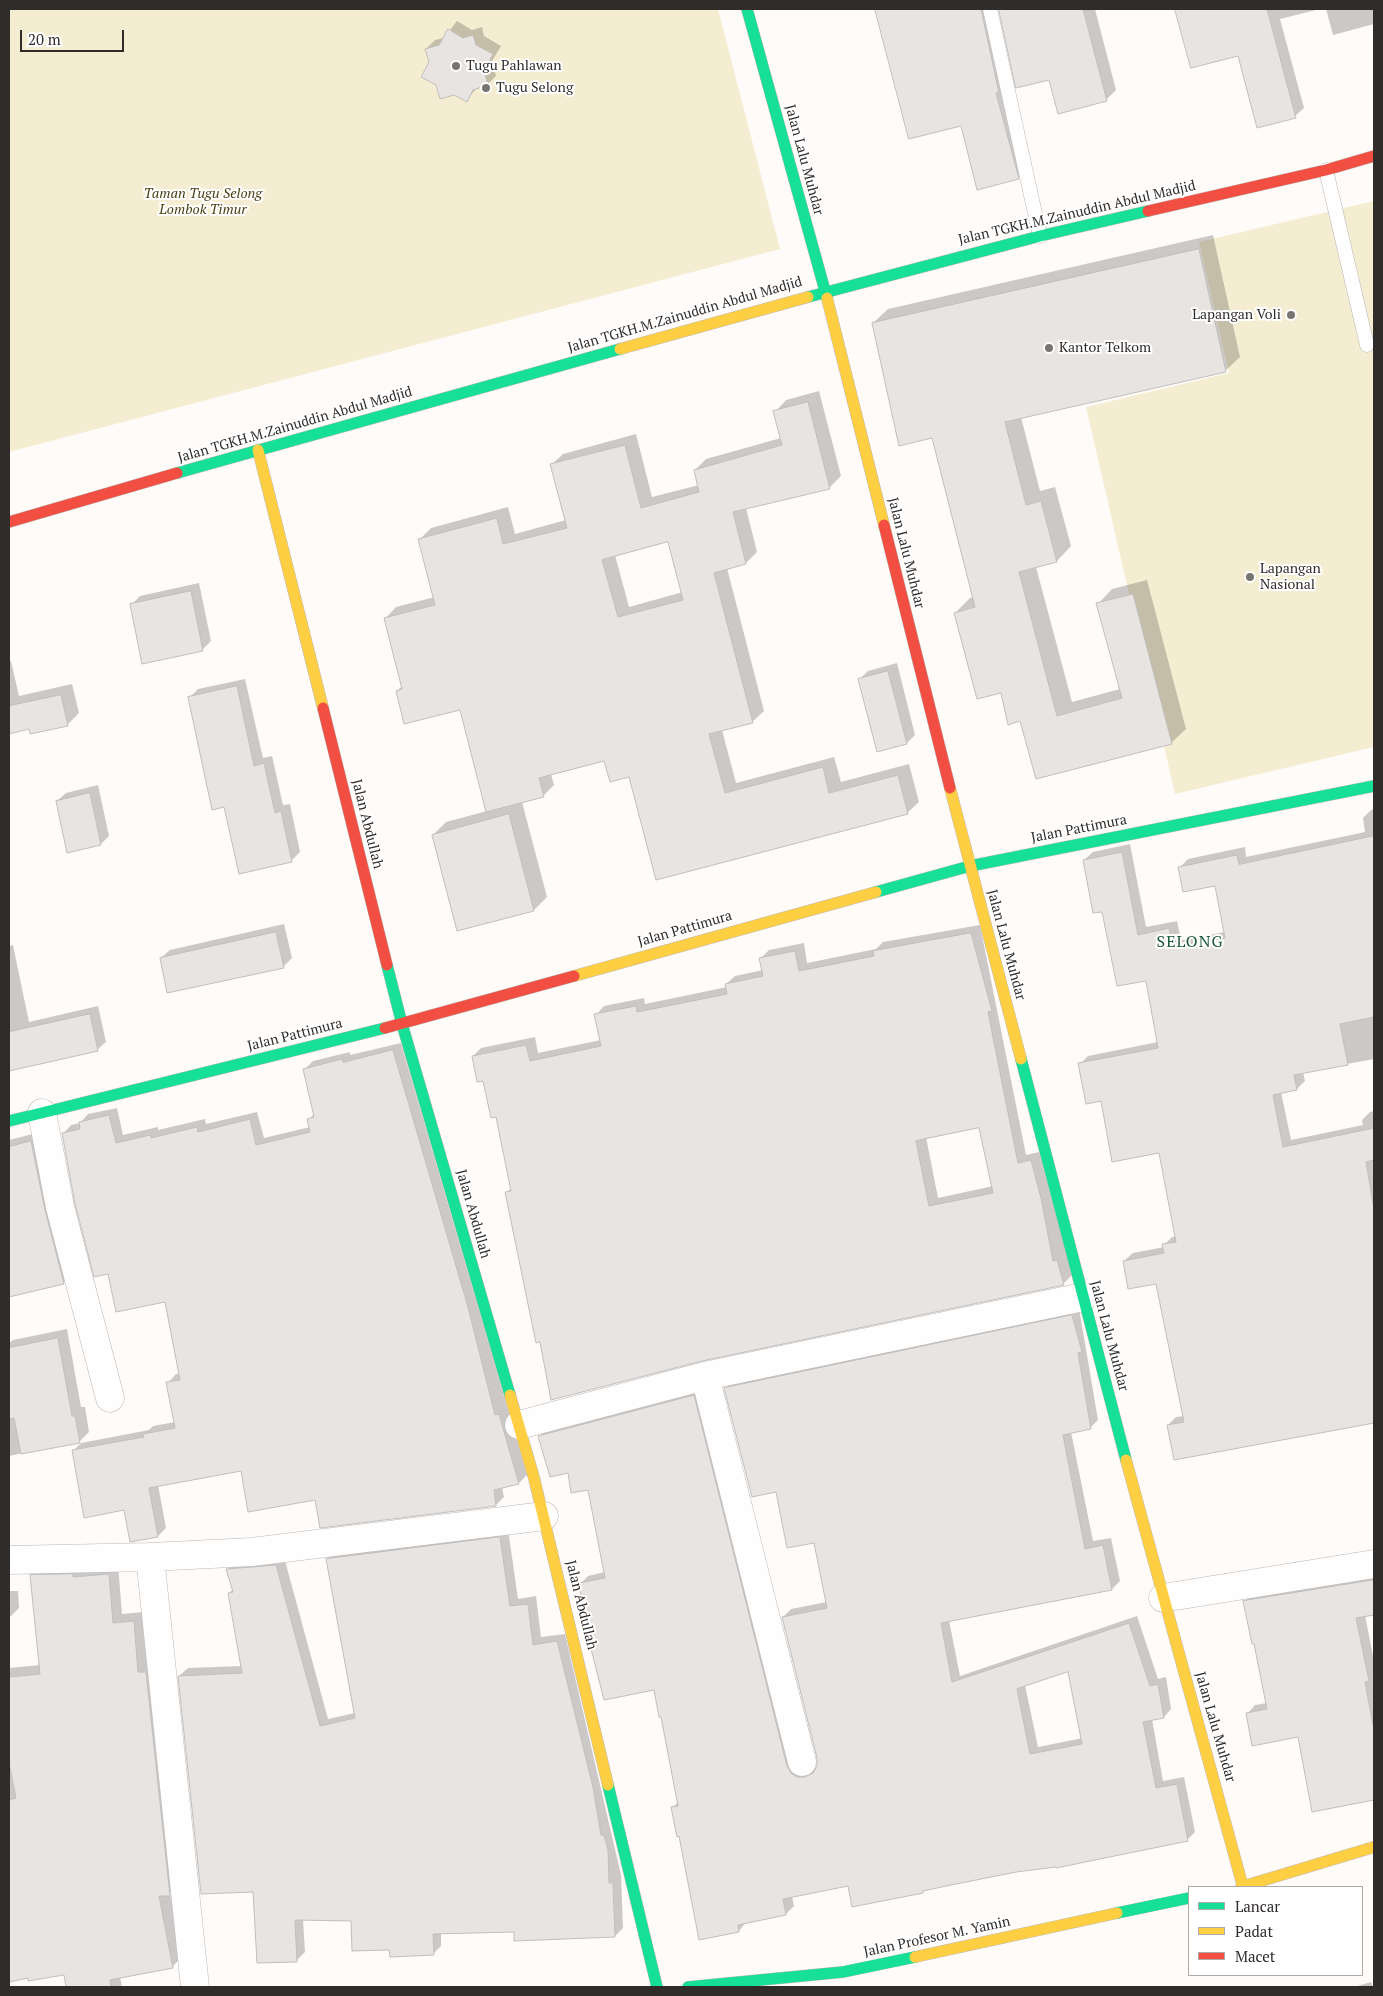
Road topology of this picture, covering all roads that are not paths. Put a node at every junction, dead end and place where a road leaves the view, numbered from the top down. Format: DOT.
graph roads {
  1 [pos="747,9"];
  2 [pos="990,9"];
  3 [pos="1374,156"];
  4 [pos="1326,170"];
  5 [pos="1040,236"];
  6 [pos="825,292"];
  7 [pos="1367,345"];
  8 [pos="258,450"];
  9 [pos="9,522"];
  10 [pos="1374,786"];
  11 [pos="970,866"];
  12 [pos="402,1024"];
  13 [pos="42,1113"];
  14 [pos="9,1121"];
  15 [pos="1083,1298"];
  16 [pos="705,1376"];
  17 [pos="110,1398"];
  18 [pos="519,1425"];
  19 [pos="544,1516"];
  20 [pos="150,1557"];
  21 [pos="9,1560"];
  22 [pos="1374,1564"];
  23 [pos="1163,1598"];
  24 [pos="802,1762"];
  25 [pos="1374,1847"];
  26 [pos="1242,1886"];
  27 [pos="1245,1886"];
  28 [pos="1188,1898"];
  29 [pos="195,1987"];
  30 [pos="657,1987"];
  31 [pos="688,1987"];
  1 -- 6 [label="street, Jalan Lalu Muhdar"];
  2 -- 5 [label="lane"];
  3 -- 4 [label="street, Jalan TGKH.M.Zainuddin Abdul Madjid"];
  4 -- 5 [label="street, Jalan TGKH.M.Zainuddin Abdul Madjid"];
  4 -- 7 [label="lane"];
  5 -- 6 [label="street, Jalan TGKH.M.Zainuddin Abdul Madjid"];
  6 -- 8 [label="street, Jalan TGKH.M.Zainuddin Abdul Madjid"];
  6 -- 11 [label="street, Jalan Lalu Muhdar"];
  8 -- 9 [label="street, Jalan TGKH.M.Zainuddin Abdul Madjid"];
  8 -- 12 [label="street, Jalan Abdullah"];
  10 -- 11 [label="street, Jalan Pattimura"];
  11 -- 12 [label="street, Jalan Pattimura"];
  11 -- 15 [label="street, Jalan Lalu Muhdar"];
  12 -- 13 [label="street, Jalan Pattimura"];
  12 -- 18 [label="street, Jalan Abdullah"];
  13 -- 14 [label="street, Jalan Pattimura"];
  13 -- 17 [label="street"];
  15 -- 16 [label="street"];
  15 -- 23 [label="street, Jalan Lalu Muhdar"];
  16 -- 18 [label="street"];
  16 -- 24 [label="street"];
  18 -- 19 [label="street, Jalan Abdullah"];
  19 -- 20 [label="street"];
  19 -- 30 [label="street, Jalan Abdullah"];
  20 -- 21 [label="street"];
  20 -- 29 [label="street"];
  22 -- 23 [label="street"];
  23 -- 26 [label="street, Jalan Lalu Muhdar"];
  25 -- 27 [label="street"];
  28 -- 31 [label="street, Jalan Profesor M. Yamin"];
}
